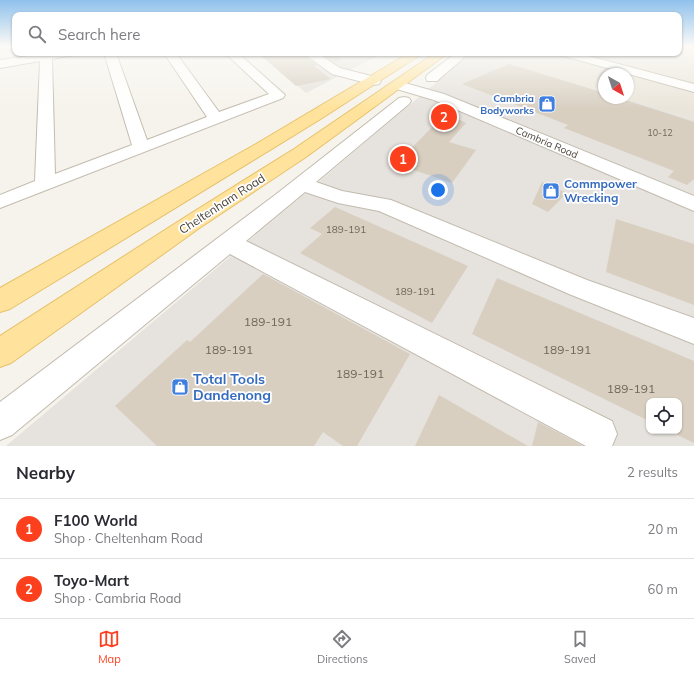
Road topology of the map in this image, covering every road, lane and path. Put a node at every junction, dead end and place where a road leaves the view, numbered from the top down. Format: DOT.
graph roads {
  1 [pos="46,67"];
  2 [pos="115,67"];
  3 [pos="180,67"];
  4 [pos="246,67"];
  5 [pos="331,67"];
  6 [pos="396,67"];
  7 [pos="426,67"];
  8 [pos="445,67"];
  9 [pos="617,67"];
  10 [pos="432,78"];
  11 [pos="374,81"];
  12 [pos="694,88"];
  13 [pos="401,93"];
  14 [pos="374,114"];
  15 [pos="216,119"];
  16 [pos="141,148"];
  17 [pos="45,184"];
  18 [pos="302,184"];
  19 [pos="0,202"];
  20 [pos="694,204"];
  21 [pos="228,242"];
  22 [pos="0,301"];
  23 [pos="694,330"];
  24 [pos="0,353"];
  25 [pos="0,423"];
  26 [pos="599,434"];
  1 -- 17 [label="street"];
  2 -- 16 [label="street"];
  3 -- 15 [label="street"];
  4 -- 15 [label="street"];
  5 -- 11 [label="street"];
  6 -- 11 [label="main road"];
  7 -- 13 [label="main road"];
  8 -- 10 [label="street"];
  9 -- 12 [label="street"];
  11 -- 13 [label="main road"];
  11 -- 22 [label="main road"];
  13 -- 14 [label="street"];
  13 -- 20 [label="street, Cambria Road"];
  14 -- 18 [label="street"];
  14 -- 24 [label="main road, Cheltenham Road"];
  15 -- 16 [label="street"];
  16 -- 17 [label="street"];
  17 -- 19 [label="street"];
  18 -- 21 [label="street"];
  18 -- 23 [label="street"];
  21 -- 25 [label="street"];
  21 -- 26 [label="street"];
}
